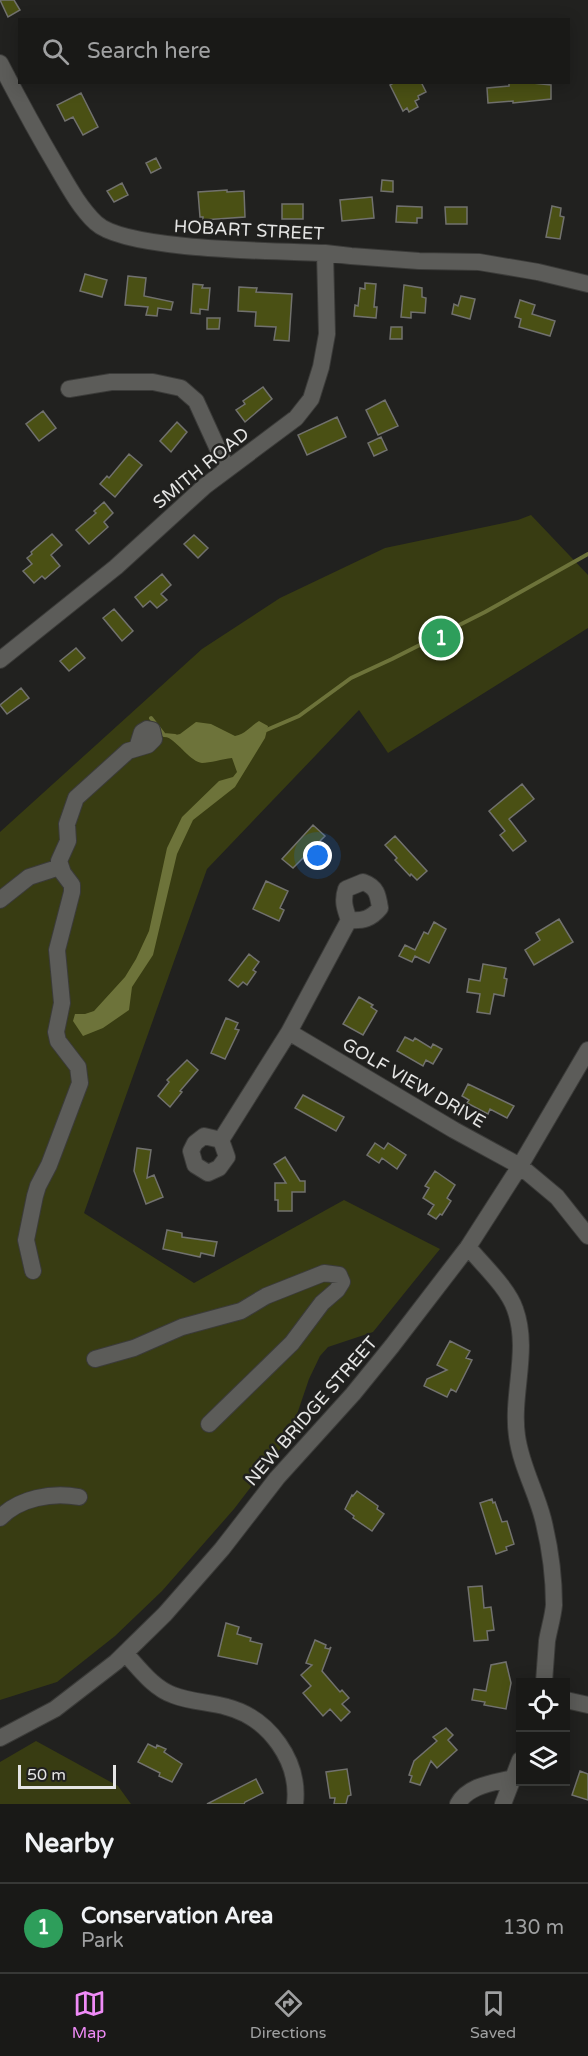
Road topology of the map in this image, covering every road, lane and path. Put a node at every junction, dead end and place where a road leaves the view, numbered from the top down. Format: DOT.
graph roads {
  1 [pos="0,63"];
  2 [pos="325,253"];
  3 [pos="588,284"];
  4 [pos="69,389"];
  5 [pos="227,469"];
  6 [pos="0,660"];
  7 [pos="137,748"];
  8 [pos="60,867"];
  9 [pos="0,900"];
  10 [pos="349,920"];
  11 [pos="290,1032"];
  12 [pos="588,1050"];
  13 [pos="221,1140"];
  14 [pos="520,1166"];
  15 [pos="588,1236"];
  16 [pos="468,1247"];
  17 [pos="33,1271"];
  18 [pos="95,1359"];
  19 [pos="208,1424"];
  20 [pos="79,1497"];
  21 [pos="0,1518"];
  22 [pos="125,1653"];
  23 [pos="544,1678"];
  24 [pos="570,1701"];
  25 [pos="588,1705"];
  26 [pos="0,1738"];
  27 [pos="516,1770"];
  28 [pos="513,1778"];
  29 [pos="295,1804"];
  30 [pos="458,1804"];
  31 [pos="503,1804"];
  1 -- 2 [label="street, HOBART STREET"];
  2 -- 3 [label="street, HOBART STREET"];
  2 -- 5 [label="street, SMITH ROAD"];
  4 -- 5 [label="street"];
  5 -- 6 [label="street, SMITH ROAD"];
  7 -- 8 [label="street"];
  8 -- 9 [label="street"];
  8 -- 17 [label="street"];
  10 -- 11 [label="street"];
  11 -- 13 [label="street"];
  11 -- 14 [label="street, GOLF VIEW DRIVE"];
  12 -- 14 [label="street, NEW BRIDGE STREET"];
  14 -- 15 [label="street, GOLF VIEW DRIVE"];
  14 -- 16 [label="street, NEW BRIDGE STREET"];
  16 -- 22 [label="street, NEW BRIDGE STREET"];
  16 -- 23 [label="street"];
  18 -- 19 [label="street"];
  20 -- 21 [label="street"];
  22 -- 26 [label="street, NEW BRIDGE STREET"];
  22 -- 29 [label="street"];
  24 -- 25 [label="street"];
  27 -- 28 [label="street"];
  28 -- 30 [label="street"];
  28 -- 31 [label="street"];
}
